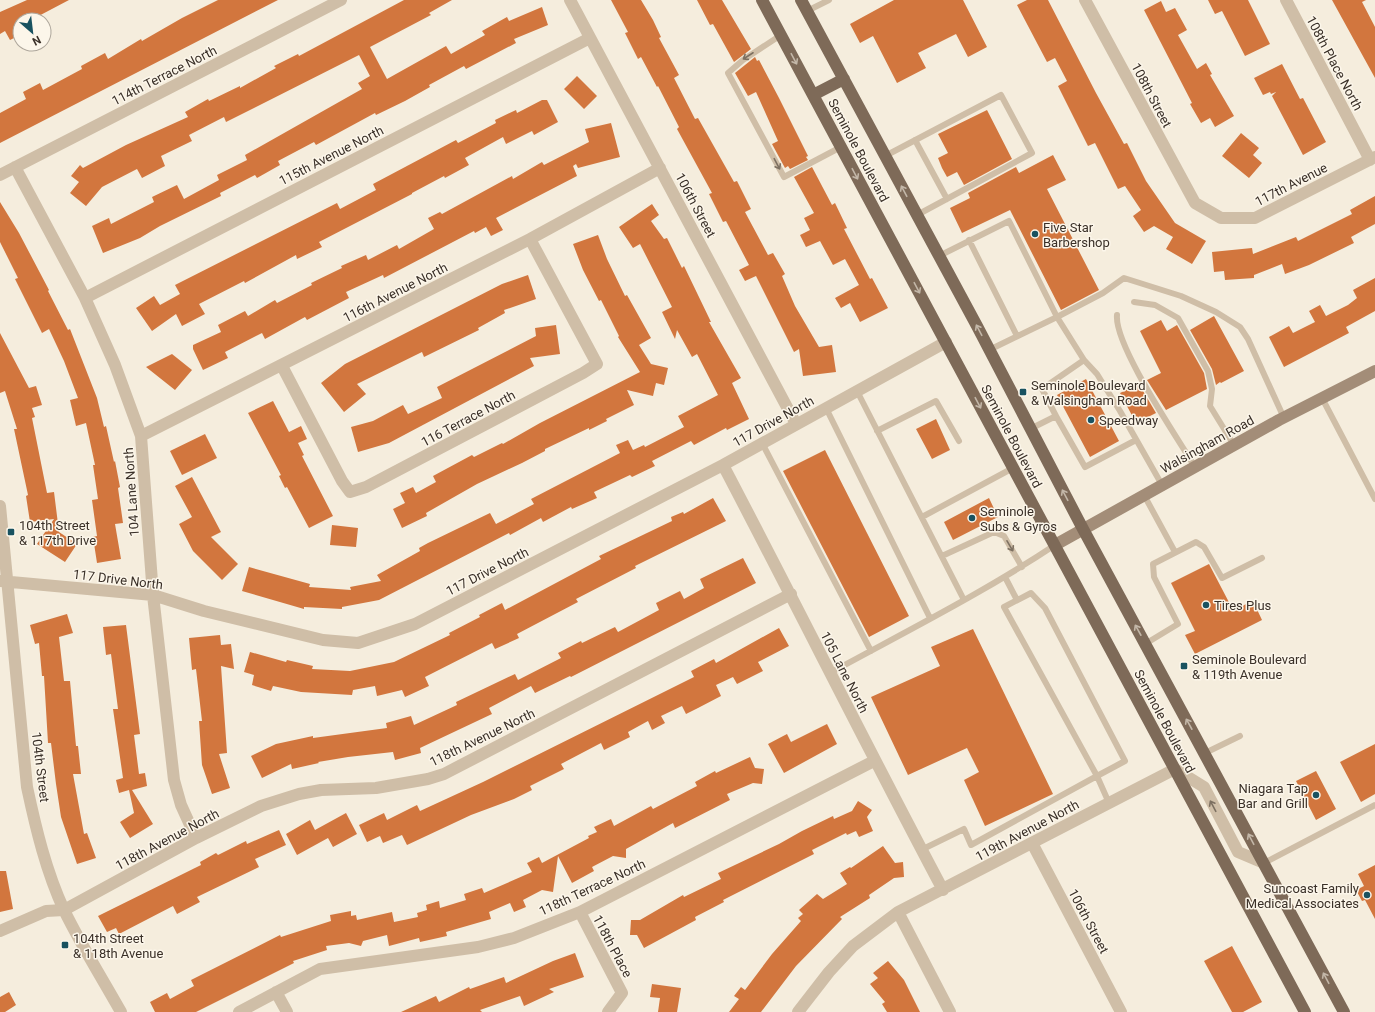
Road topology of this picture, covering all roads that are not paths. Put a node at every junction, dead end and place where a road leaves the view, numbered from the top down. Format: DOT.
graph roads {
  1 [pos="341,0"];
  2 [pos="570,0"];
  3 [pos="762,0"];
  4 [pos="801,0"];
  5 [pos="829,0"];
  6 [pos="1085,0"];
  7 [pos="1286,0"];
  8 [pos="808,11"];
  9 [pos="781,35"];
  10 [pos="590,38"];
  11 [pos="844,80"];
  12 [pos="813,95"];
  13 [pos="915,140"];
  14 [pos="841,147"];
  15 [pos="885,156"];
  16 [pos="1372,159"];
  17 [pos="14,167"];
  18 [pos="660,168"];
  19 [pos="0,174"];
  20 [pos="947,199"];
  21 [pos="1195,203"];
  22 [pos="917,215"];
  23 [pos="530,239"];
  24 [pos="969,240"];
  25 [pos="939,256"];
  26 [pos="85,298"];
  27 [pos="1134,302"];
  28 [pos="1117,315"];
  29 [pos="1057,317"];
  30 [pos="1017,336"];
  31 [pos="946,342"];
  32 [pos="989,350"];
  33 [pos="1084,360"];
  34 [pos="282,366"];
  35 [pos="1375,371"];
  36 [pos="857,391"];
  37 [pos="1322,398"];
  38 [pos="826,408"];
  39 [pos="1056,416"];
  40 [pos="1284,418"];
  41 [pos="796,424"];
  42 [pos="1030,429"];
  43 [pos="877,431"];
  44 [pos="141,436"];
  45 [pos="1136,440"];
  46 [pos="959,441"];
  47 [pos="762,443"];
  48 [pos="1234,445"];
  49 [pos="723,465"];
  50 [pos="1195,467"];
  51 [pos="1013,468"];
  52 [pos="1162,485"];
  53 [pos="1144,495"];
  54 [pos="1375,498"];
  55 [pos="0,506"];
  56 [pos="922,517"];
  57 [pos="1083,529"];
  58 [pos="1055,545"];
  59 [pos="1175,552"];
  60 [pos="942,556"];
  61 [pos="1262,558"];
  62 [pos="1022,567"];
  63 [pos="1005,577"];
  64 [pos="4,581"];
  65 [pos="791,594"];
  66 [pos="153,595"];
  67 [pos="964,600"];
  68 [pos="1017,600"];
  69 [pos="930,618"];
  70 [pos="1145,644"];
  71 [pos="871,651"];
  72 [pos="830,673"];
  73 [pos="1240,736"];
  74 [pos="1205,753"];
  75 [pos="874,761"];
  76 [pos="1175,769"];
  77 [pos="1097,776"];
  78 [pos="1109,803"];
  79 [pos="1375,805"];
  80 [pos="196,838"];
  81 [pos="1032,843"];
  82 [pos="921,850"];
  83 [pos="1264,863"];
  84 [pos="943,890"];
  85 [pos="64,910"];
  86 [pos="580,912"];
  87 [pos="898,912"];
  88 [pos="0,931"];
  89 [pos="276,992"];
  90 [pos="121,1012"];
  91 [pos="239,1012"];
  92 [pos="287,1012"];
  93 [pos="608,1012"];
  94 [pos="798,1012"];
  95 [pos="950,1012"];
  96 [pos="1121,1012"];
  97 [pos="1305,1012"];
  98 [pos="1344,1012"];
  1 -- 17 [label="street, 114th Terrace North"];
  2 -- 10 [label="street, 106th Street"];
  3 -- 9 [label="main road, Seminole Boulevard"];
  4 -- 8 [label="main road, Seminole Boulevard"];
  5 -- 8 [label="lane"];
  6 -- 21 [label="street, 108th Street"];
  7 -- 16 [label="street, 108th Place North"];
  8 -- 11 [label="main road, Seminole Boulevard"];
  9 -- 12 [label="main road, Seminole Boulevard, one-way"];
  9 -- 14 [label="lane, one-way"];
  10 -- 18 [label="street, 106th Street"];
  10 -- 26 [label="street, 115th Avenue North"];
  11 -- 12 [label="main road"];
  11 -- 15 [label="main road, Seminole Boulevard"];
  12 -- 14 [label="main road, Seminole Boulevard"];
  13 -- 15 [label="lane"];
  13 -- 20 [label="lane"];
  13 -- 20 [label="lane"];
  14 -- 31 [label="main road, Seminole Boulevard, one-way"];
  22 -- 15 [label="main road, Seminole Boulevard, one-way"];
  16 -- 21 [label="street, 117th Avenue"];
  17 -- 19 [label="street, 114th Terrace North"];
  17 -- 26 [label="street, 104 Lane North"];
  18 -- 23 [label="street, 116th Avenue North"];
  18 -- 41 [label="street, 106th Street"];
  20 -- 22 [label="lane"];
  22 -- 25 [label="main road, Seminole Boulevard"];
  23 -- 34 [label="street, 116th Avenue North"];
  23 -- 34 [label="street, 116 Terrace North"];
  24 -- 25 [label="lane"];
  24 -- 29 [label="lane"];
  24 -- 30 [label="lane"];
  32 -- 25 [label="main road, Seminole Boulevard, one-way"];
  26 -- 44 [label="street, 104 Lane North"];
  27 -- 48 [label="lane"];
  28 -- 50 [label="lane"];
  29 -- 30 [label="lane"];
  29 -- 33 [label="lane"];
  29 -- 40 [label="lane"];
  30 -- 32 [label="lane"];
  31 -- 36 [label="street, 117 Drive North"];
  31 -- 51 [label="main road, Seminole Boulevard, one-way"];
  32 -- 42 [label="main road, Seminole Boulevard"];
  33 -- 39 [label="lane"];
  33 -- 45 [label="lane"];
  34 -- 44 [label="street, 116th Avenue North"];
  35 -- 37 [label="street, Walsingham Road"];
  36 -- 38 [label="street, 117 Drive North"];
  36 -- 43 [label="lane"];
  37 -- 40 [label="street, Walsingham Road"];
  37 -- 54 [label="lane"];
  38 -- 41 [label="street, 117 Drive North"];
  38 -- 69 [label="lane"];
  39 -- 42 [label="lane"];
  39 -- 45 [label="lane"];
  40 -- 48 [label="street, Walsingham Road"];
  41 -- 47 [label="street, 117 Drive North"];
  57 -- 42 [label="main road, Seminole Boulevard, one-way"];
  43 -- 46 [label="lane"];
  43 -- 56 [label="lane"];
  44 -- 66 [label="street, 104 Lane North"];
  45 -- 52 [label="lane"];
  47 -- 49 [label="street, 117 Drive North"];
  47 -- 71 [label="lane"];
  48 -- 50 [label="street, Walsingham Road"];
  49 -- 65 [label="street, 105 Lane North"];
  49 -- 66 [label="street, 117 Drive North"];
  50 -- 52 [label="street, Walsingham Road"];
  51 -- 56 [label="lane"];
  51 -- 58 [label="main road, Seminole Boulevard"];
  52 -- 53 [label="street, Walsingham Road"];
  53 -- 57 [label="street, Walsingham Road"];
  53 -- 59 [label="lane"];
  55 -- 64 [label="street, 104th Street"];
  56 -- 60 [label="lane"];
  57 -- 58 [label="street, Walsingham Road"];
  70 -- 57 [label="main road, Seminole Boulevard, one-way"];
  58 -- 62 [label="lane"];
  58 -- 76 [label="main road, Seminole Boulevard"];
  59 -- 61 [label="lane"];
  59 -- 70 [label="lane"];
  60 -- 62 [label="lane, one-way"];
  60 -- 67 [label="lane"];
  62 -- 63 [label="lane"];
  63 -- 67 [label="lane"];
  63 -- 68 [label="lane"];
  64 -- 66 [label="street, 117 Drive North"];
  64 -- 85 [label="street, 104th Street"];
  65 -- 72 [label="street, 105 Lane North"];
  65 -- 80 [label="street, 118th Avenue North"];
  66 -- 80 [label="street, 104 Lane North"];
  67 -- 69 [label="lane"];
  68 -- 77 [label="lane"];
  68 -- 77 [label="lane"];
  69 -- 71 [label="lane"];
  74 -- 70 [label="main road, Seminole Boulevard, one-way"];
  71 -- 72 [label="lane"];
  72 -- 75 [label="street, 105 Lane North"];
  73 -- 74 [label="lane"];
  83 -- 74 [label="main road, Seminole Boulevard, one-way"];
  75 -- 82 [label="street, 105 Lane North"];
  75 -- 86 [label="street, 118th Terrace North"];
  76 -- 78 [label="street, 119th Avenue North"];
  83 -- 76 [label="street, one-way"];
  76 -- 97 [label="main road, Seminole Boulevard"];
  77 -- 78 [label="lane"];
  77 -- 82 [label="lane"];
  78 -- 81 [label="street, 119th Avenue North"];
  79 -- 83 [label="lane"];
  80 -- 85 [label="street, 118th Avenue North"];
  81 -- 84 [label="street, 119th Avenue North"];
  81 -- 96 [label="street, 106th Street"];
  82 -- 84 [label="street, 105 Lane North"];
  98 -- 83 [label="main road, Seminole Boulevard, one-way"];
  84 -- 87 [label="street, 119th Avenue North"];
  85 -- 88 [label="street"];
  85 -- 90 [label="street, 104th Street"];
  86 -- 89 [label="street, 118th Terrace North"];
  86 -- 93 [label="street, 118th Place"];
  87 -- 94 [label="street, 119th Avenue North"];
  87 -- 95 [label="street"];
  89 -- 91 [label="street, 118th Terrace North"];
  89 -- 92 [label="street"];
}
